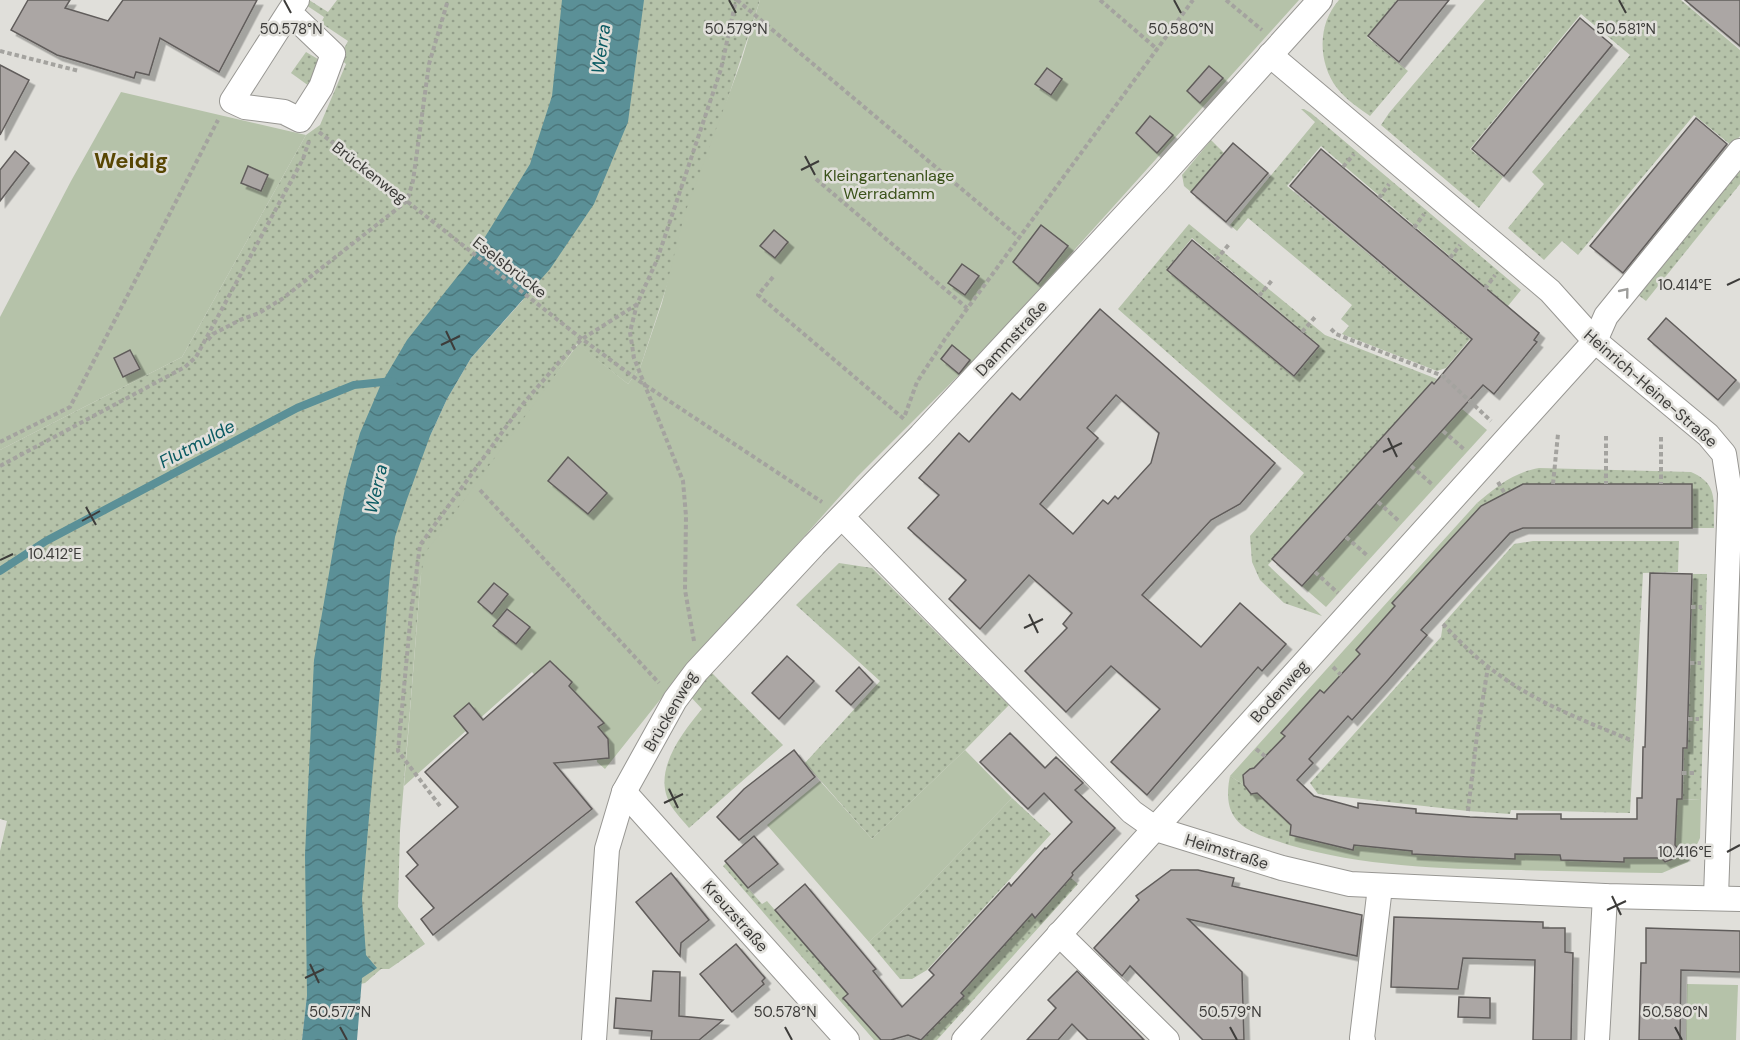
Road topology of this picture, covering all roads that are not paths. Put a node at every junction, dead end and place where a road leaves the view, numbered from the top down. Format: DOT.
graph roads {
  1 [pos="1320,0"];
  2 [pos="293,6"];
  3 [pos="1275,50"];
  4 [pos="1740,151"];
  5 [pos="1594,341"];
  6 [pos="842,517"];
  7 [pos="696,672"];
  8 [pos="624,792"];
  9 [pos="1156,829"];
  10 [pos="1380,887"];
  11 [pos="1605,896"];
  12 [pos="1728,898"];
  13 [pos="1059,934"];
  14 [pos="594,1040"];
  15 [pos="847,1040"];
  16 [pos="964,1040"];
  17 [pos="1167,1040"];
  18 [pos="1363,1040"];
  19 [pos="1597,1040"];
  1 -- 3 [label="street, Dammstraße"];
  2 -- 2 [label="street"];
  3 -- 5 [label="street, Heinrich-Heine-Straße"];
  3 -- 6 [label="street, Dammstraße"];
  5 -- 4 [label="street, Bodenweg, one-way"];
  5 -- 9 [label="street, Bodenweg"];
  5 -- 12 [label="street, Heinrich-Heine-Straße"];
  6 -- 7 [label="street, Dammstraße"];
  6 -- 9 [label="street, Heimstraße"];
  7 -- 8 [label="street, Brückenweg"];
  8 -- 14 [label="street, Brückenweg"];
  8 -- 15 [label="street, Kreuzstraße"];
  9 -- 10 [label="street, Heimstraße"];
  9 -- 13 [label="street, Bodenweg"];
  10 -- 11 [label="street, Heimstraße"];
  10 -- 18 [label="street"];
  11 -- 12 [label="street, Heimstraße"];
  11 -- 19 [label="street"];
  13 -- 16 [label="street, Bodenweg"];
  13 -- 17 [label="street"];
}
